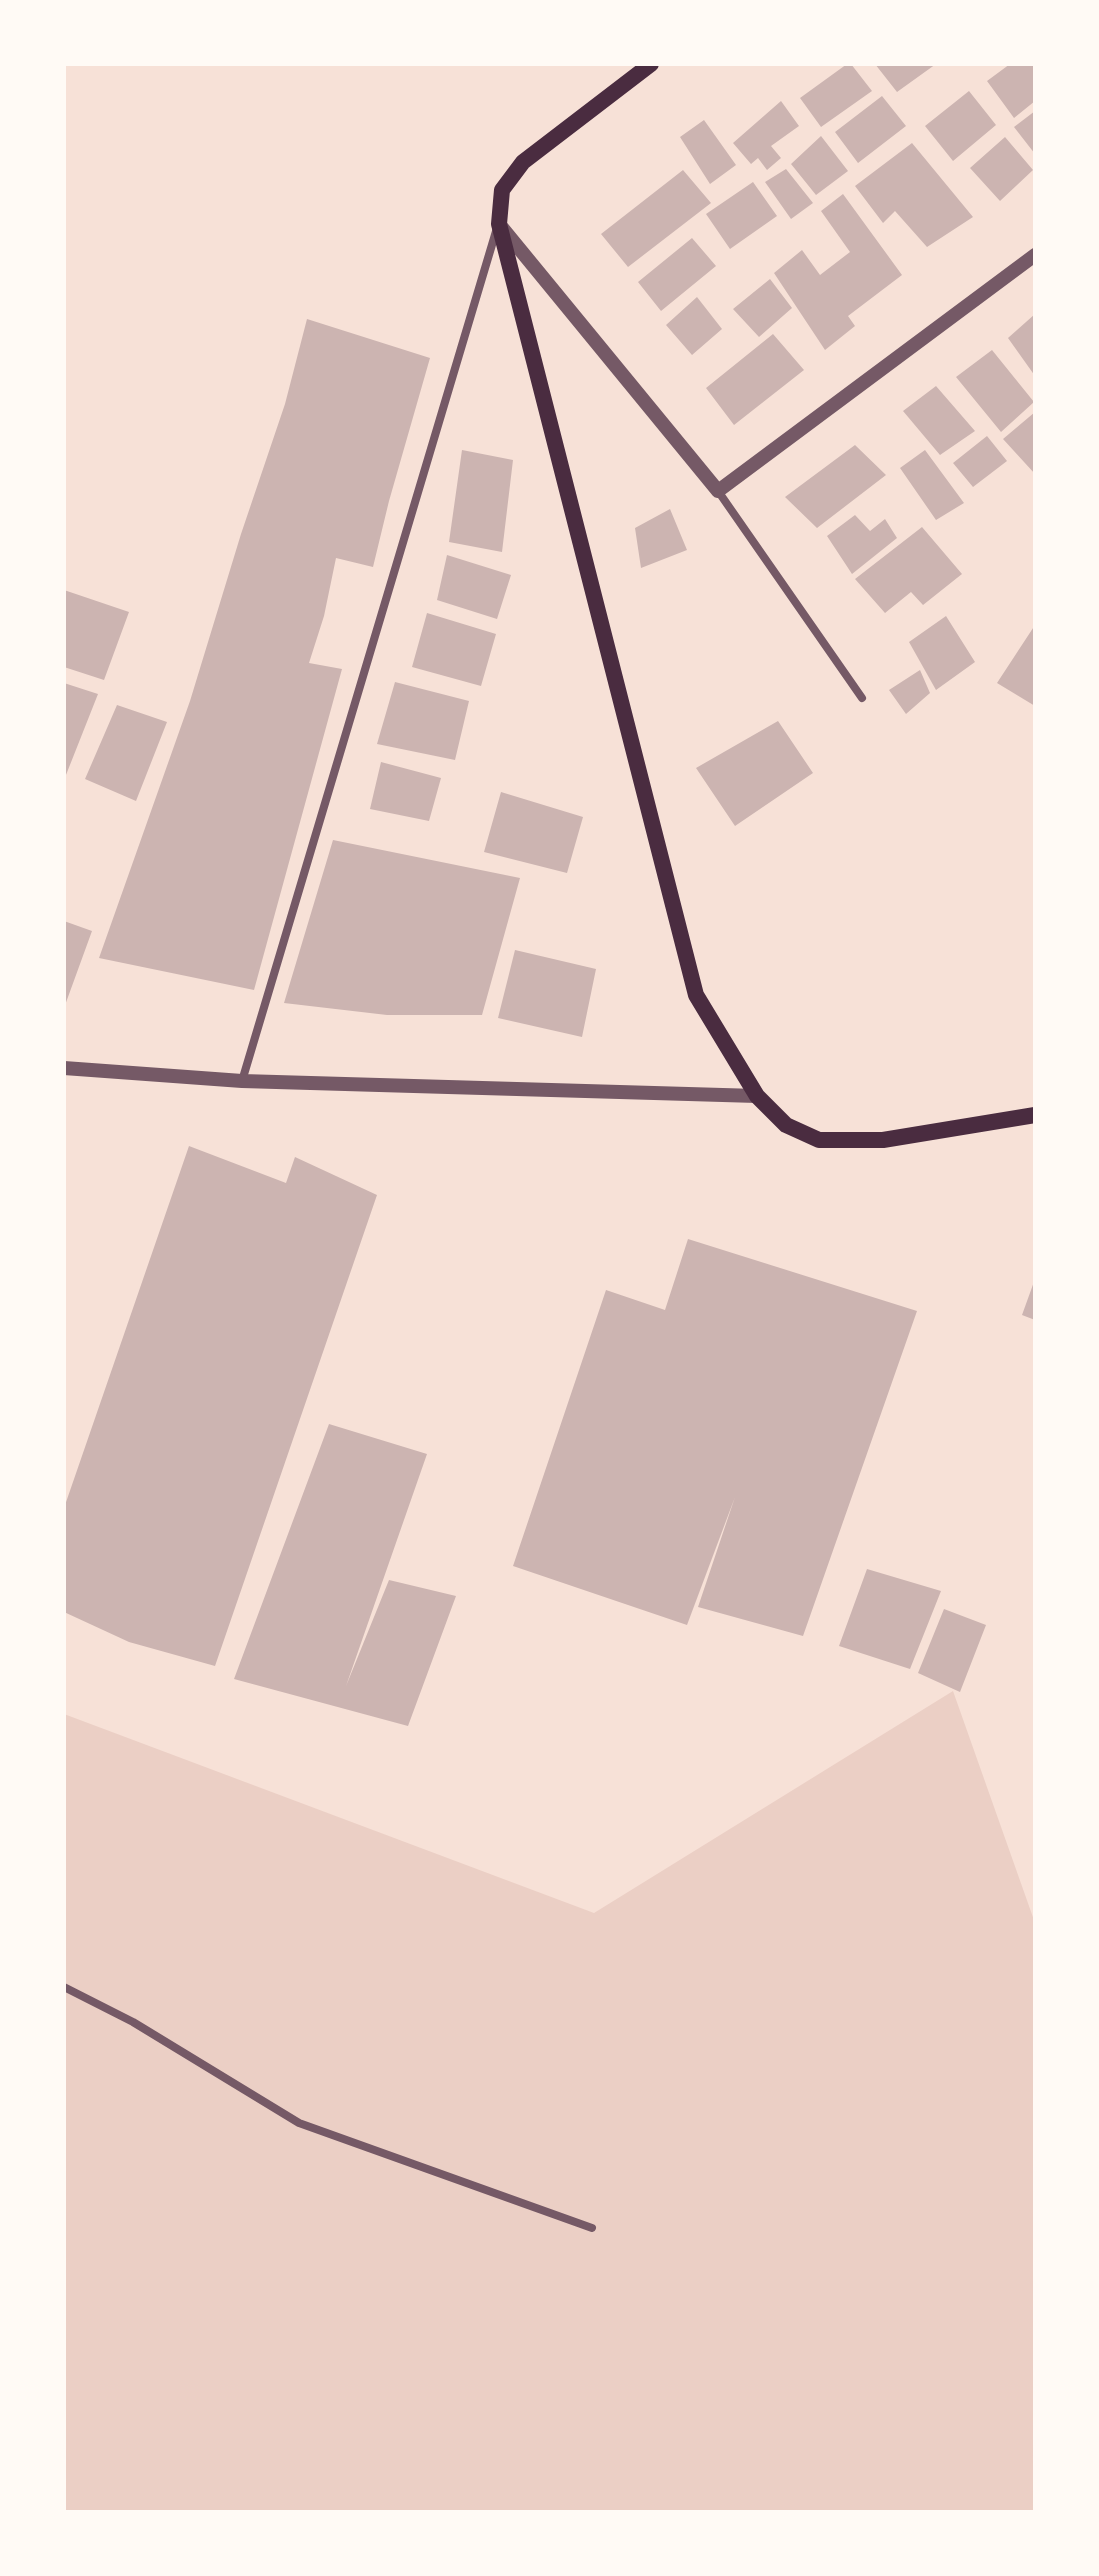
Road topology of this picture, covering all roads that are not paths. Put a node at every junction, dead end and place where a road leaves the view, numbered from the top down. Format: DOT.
graph roads {
  1 [pos="651,64"];
  2 [pos="499,224"];
  3 [pos="1035,255"];
  4 [pos="718,491"];
  5 [pos="862,698"];
  6 [pos="64,1068"];
  7 [pos="242,1081"];
  8 [pos="757,1096"];
  9 [pos="1035,1115"];
  10 [pos="64,1987"];
  11 [pos="592,2228"];
  1 -- 2 [label="main road"];
  2 -- 4 [label="street"];
  2 -- 7 [label="street"];
  2 -- 8 [label="main road"];
  3 -- 4 [label="street"];
  4 -- 5 [label="street"];
  6 -- 7 [label="street"];
  7 -- 8 [label="street"];
  8 -- 9 [label="main road"];
  10 -- 11 [label="street"];
}
